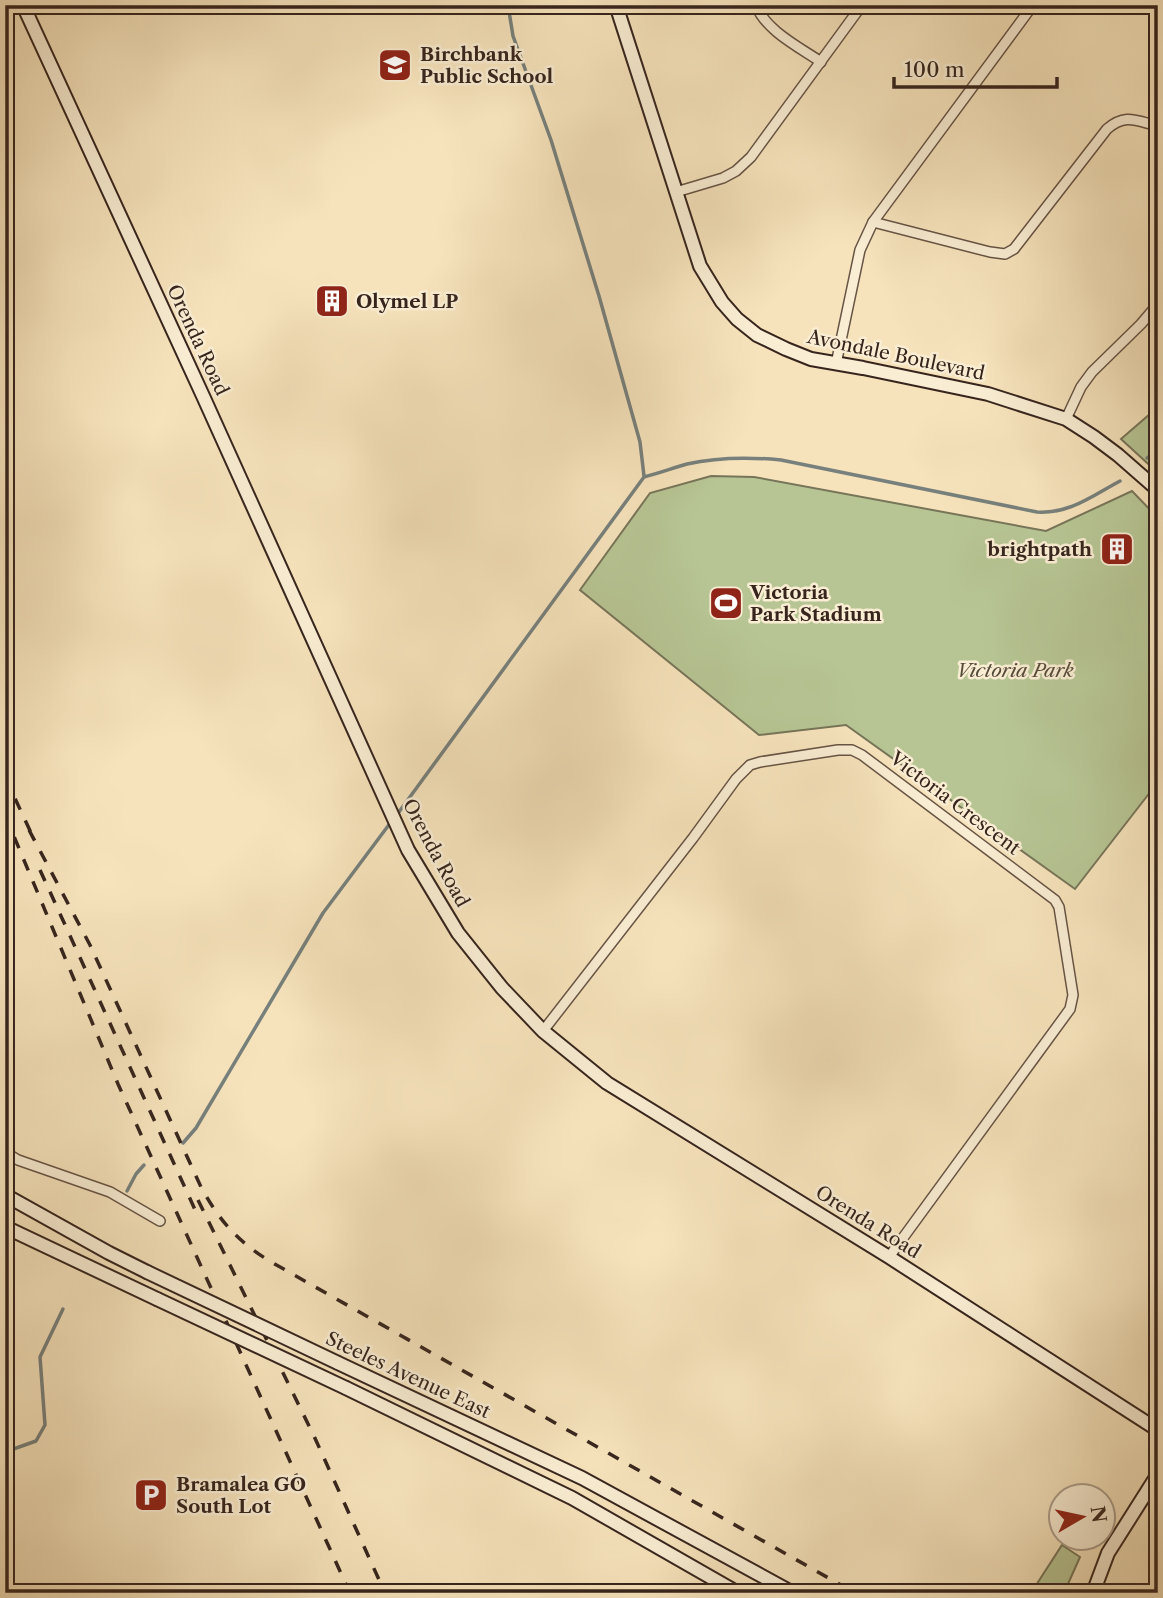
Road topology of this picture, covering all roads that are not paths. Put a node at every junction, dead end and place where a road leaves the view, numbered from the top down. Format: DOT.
graph roads {
  1 [pos="23,5"];
  2 [pos="616,5"];
  3 [pos="756,5"];
  4 [pos="862,5"];
  5 [pos="1032,5"];
  6 [pos="821,62"];
  7 [pos="1158,126"];
  8 [pos="676,192"];
  9 [pos="873,222"];
  10 [pos="1158,304"];
  11 [pos="836,364"];
  12 [pos="1066,419"];
  13 [pos="1158,490"];
  14 [pos="543,1031"];
  15 [pos="5,1152"];
  16 [pos="5,1195"];
  17 [pos="160,1221"];
  18 [pos="5,1227"];
  19 [pos="889,1257"];
  20 [pos="1158,1430"];
  21 [pos="1158,1474"];
  22 [pos="582,1478"];
  23 [pos="572,1498"];
  24 [pos="738,1593"];
  25 [pos="793,1593"];
  26 [pos="1093,1593"];
  1 -- 14 [label="street, Orenda Road"];
  2 -- 8 [label="street, Avondale Boulevard"];
  3 -- 6 [label="street"];
  4 -- 6 [label="street"];
  5 -- 9 [label="street"];
  6 -- 8 [label="street"];
  7 -- 9 [label="street"];
  8 -- 11 [label="street, Avondale Boulevard"];
  9 -- 11 [label="street"];
  10 -- 12 [label="street"];
  11 -- 12 [label="street, Avondale Boulevard"];
  12 -- 13 [label="street, Avondale Boulevard"];
  14 -- 19 [label="street, Orenda Road"];
  14 -- 19 [label="street, Victoria Crescent"];
  15 -- 17 [label="street"];
  16 -- 22 [label="street, Steeles Avenue East, bridge"];
  18 -- 23 [label="street, Steeles Avenue East, bridge"];
  19 -- 20 [label="street, Orenda Road"];
  21 -- 26 [label="street"];
  22 -- 23 [label="street"];
  22 -- 25 [label="street, Steeles Avenue East"];
  23 -- 24 [label="street, Steeles Avenue East"];
}
